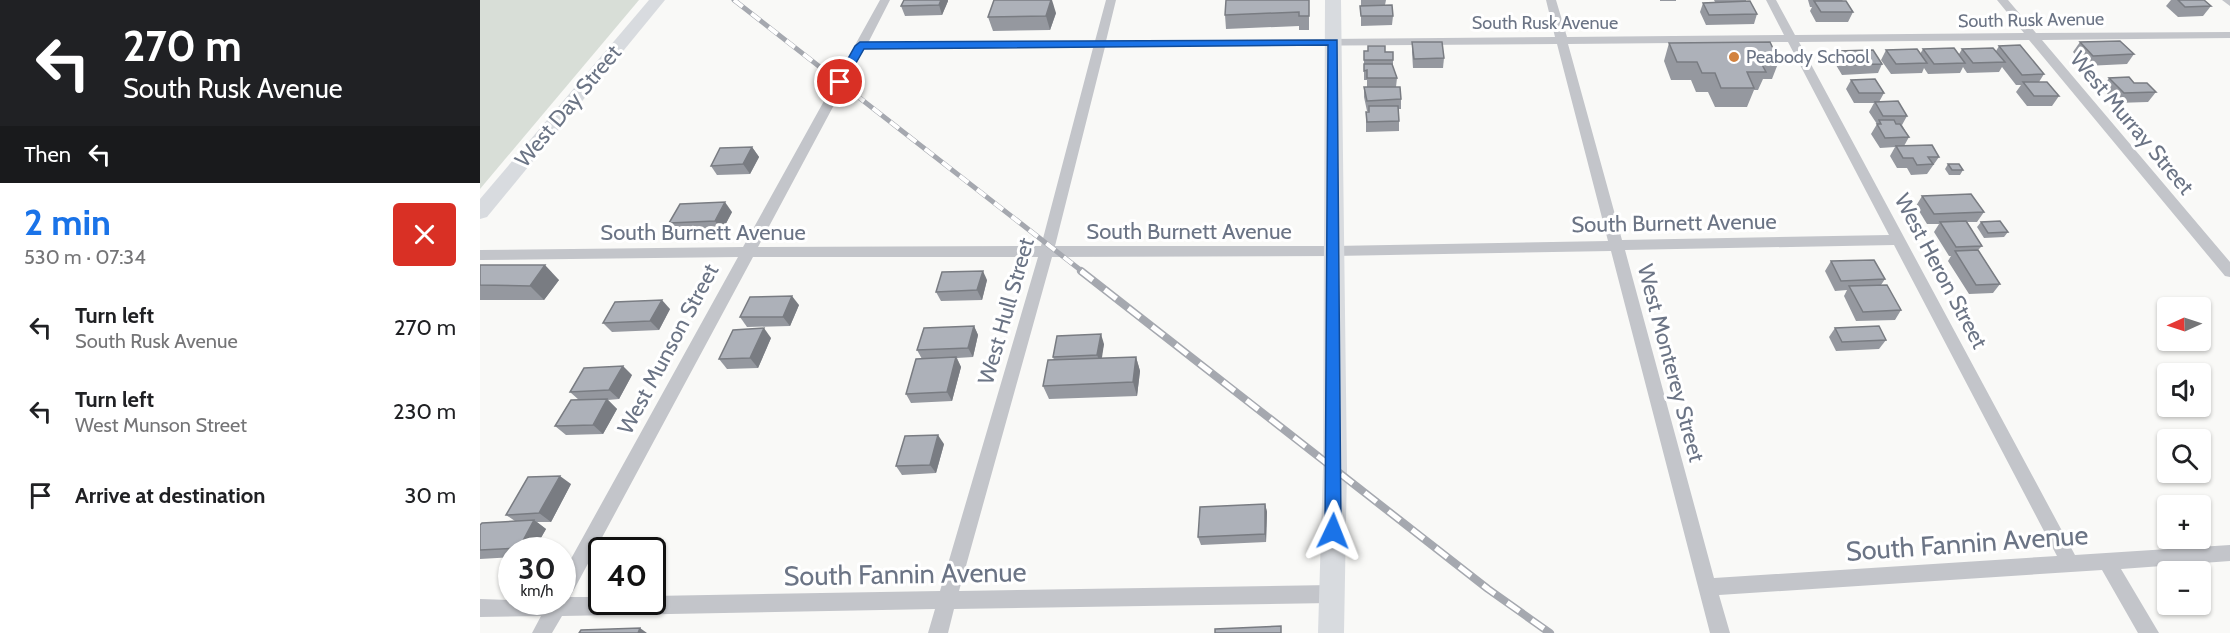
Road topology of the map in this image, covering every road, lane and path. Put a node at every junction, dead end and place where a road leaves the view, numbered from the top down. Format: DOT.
graph roads {
  1 [pos="657,0"];
  2 [pos="885,0"];
  3 [pos="1111,0"];
  4 [pos="1333,0"];
  5 [pos="1551,0"];
  6 [pos="1771,0"];
  7 [pos="2002,0"];
  8 [pos="2230,35"];
  9 [pos="2032,38"];
  10 [pos="1792,39"];
  11 [pos="1562,40"];
  12 [pos="1333,42"];
  13 [pos="1099,45"];
  14 [pos="860,46"];
  15 [pos="480,213"];
  16 [pos="1897,240"];
  17 [pos="1614,245"];
  18 [pos="1334,251"];
  19 [pos="747,252"];
  20 [pos="1046,253"];
  21 [pos="480,255"];
  22 [pos="2230,272"];
  23 [pos="2230,553"];
  24 [pos="2108,561"];
  25 [pos="2070,563"];
  26 [pos="576,569"];
  27 [pos="1708,587"];
  28 [pos="1331,594"];
  29 [pos="576,600"];
  30 [pos="947,600"];
  31 [pos="498,606"];
  32 [pos="480,608"];
  33 [pos="551,615"];
  34 [pos="542,633"];
  35 [pos="938,633"];
  36 [pos="1331,633"];
  37 [pos="1720,633"];
  38 [pos="2149,633"];
  1 -- 15 [label="street, West Day Street"];
  2 -- 14 [label="street, West Munson Street"];
  3 -- 13 [label="street, West Hull Street"];
  4 -- 12 [label="street"];
  5 -- 11 [label="street, West Monterey Street"];
  6 -- 10 [label="street, West Heron Street"];
  7 -- 9 [label="street, West Murray Street"];
  8 -- 9 [label="street, South Rusk Avenue"];
  9 -- 10 [label="street, South Rusk Avenue"];
  9 -- 22 [label="street, West Murray Street"];
  10 -- 11 [label="street, South Rusk Avenue"];
  10 -- 16 [label="street, West Heron Street"];
  11 -- 12 [label="street, South Rusk Avenue"];
  11 -- 17 [label="street, West Monterey Street"];
  12 -- 13 [label="street, South Rusk Avenue"];
  12 -- 18 [label="street"];
  13 -- 14 [label="street, South Rusk Avenue"];
  13 -- 20 [label="street, West Hull Street"];
  14 -- 19 [label="street, West Munson Street"];
  16 -- 17 [label="street, South Burnett Avenue"];
  16 -- 25 [label="street, West Heron Street"];
  17 -- 18 [label="street, South Burnett Avenue"];
  17 -- 27 [label="street, West Monterey Street"];
  18 -- 20 [label="street, South Burnett Avenue"];
  18 -- 28 [label="street"];
  19 -- 20 [label="street, South Burnett Avenue"];
  19 -- 21 [label="street, South Burnett Avenue"];
  19 -- 26 [label="street, West Munson Street"];
  20 -- 30 [label="street, West Hull Street"];
  23 -- 24 [label="street, South Fannin Avenue"];
  24 -- 25 [label="street, South Fannin Avenue"];
  24 -- 38 [label="street"];
  25 -- 27 [label="street, South Fannin Avenue"];
  27 -- 37 [label="street, West Monterey Street"];
  28 -- 30 [label="street, South Fannin Avenue"];
  28 -- 36 [label="street"];
  29 -- 30 [label="street, South Fannin Avenue"];
  30 -- 35 [label="street, West Hull Street"];
  31 -- 32 [label="street, South Fannin Avenue"];
  33 -- 34 [label="street, West Munson Street"];
}
